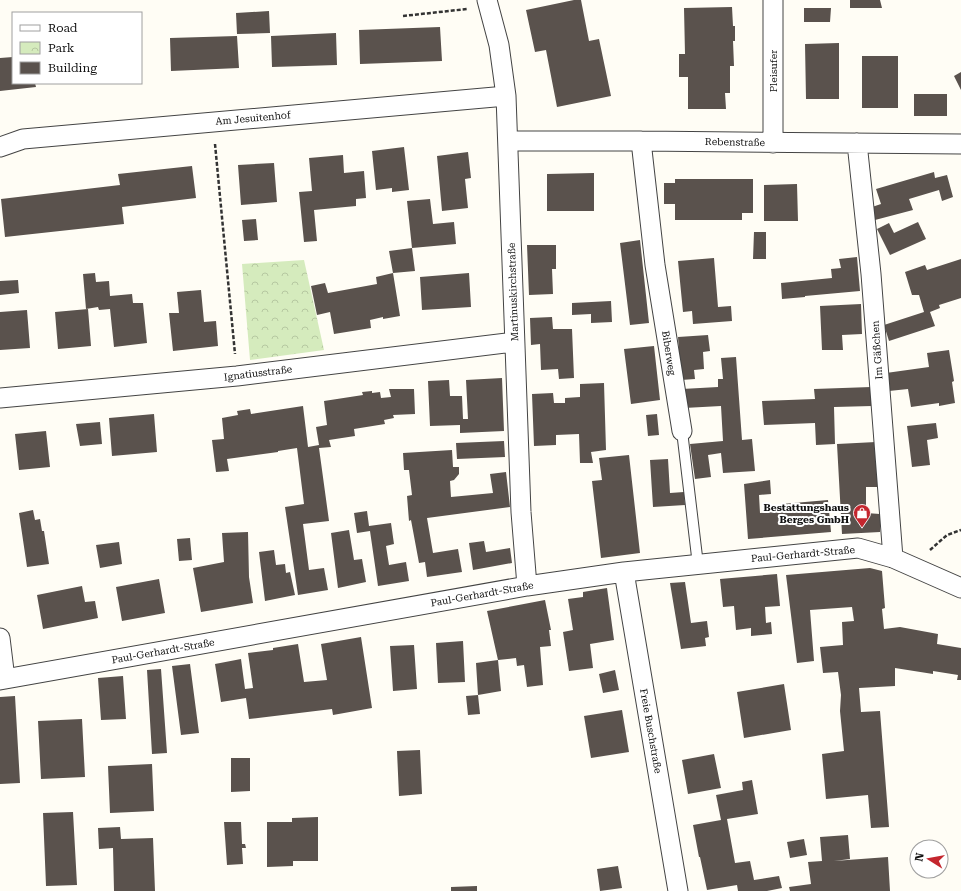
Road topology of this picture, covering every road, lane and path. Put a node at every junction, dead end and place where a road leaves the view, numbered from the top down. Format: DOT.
graph roads {
  1 [pos="773,0"];
  2 [pos="488,3"];
  3 [pos="403,16"];
  4 [pos="506,96"];
  5 [pos="213,122"];
  6 [pos="641,140"];
  7 [pos="509,141"];
  8 [pos="773,143"];
  9 [pos="857,143"];
  10 [pos="961,144"];
  11 [pos="0,147"];
  12 [pos="514,342"];
  13 [pos="237,376"];
  14 [pos="0,398"];
  15 [pos="682,431"];
  16 [pos="961,530"];
  17 [pos="893,558"];
  18 [pos="698,565"];
  19 [pos="911,567"];
  20 [pos="624,572"];
  21 [pos="527,586"];
  22 [pos="961,588"];
  23 [pos="0,638"];
  24 [pos="3,679"];
  25 [pos="678,891"];
  1 -- 8 [label="street, Pleisufer"];
  2 -- 3 [label="path"];
  2 -- 4 [label="street, Martinuskirchstraße"];
  4 -- 5 [label="street, Am Jesuitenhof"];
  4 -- 7 [label="street, Martinuskirchstraße"];
  5 -- 11 [label="street, Am Jesuitenhof"];
  5 -- 13 [label="path"];
  6 -- 7 [label="street, Rebenstraße"];
  6 -- 8 [label="street, Rebenstraße"];
  6 -- 15 [label="street, Biberweg"];
  7 -- 12 [label="street, Martinuskirchstraße"];
  8 -- 9 [label="street, Rebenstraße"];
  9 -- 10 [label="street, Rebenstraße"];
  9 -- 17 [label="street, Im Gäßchen"];
  12 -- 13 [label="street, Ignatiusstraße"];
  12 -- 21 [label="street, Martinuskirchstraße"];
  13 -- 14 [label="street, Ignatiusstraße"];
  15 -- 18 [label="lane, Biberweg"];
  16 -- 19 [label="path"];
  17 -- 18 [label="street, Paul-Gerhardt-Straße"];
  17 -- 19 [label="street, Paul-Gerhardt-Straße"];
  18 -- 20 [label="street, Paul-Gerhardt-Straße"];
  19 -- 22 [label="street, Paul-Gerhardt-Straße"];
  20 -- 21 [label="street, Paul-Gerhardt-Straße"];
  20 -- 25 [label="street, Freie Buschstraße"];
  21 -- 24 [label="street, Paul-Gerhardt-Straße"];
  23 -- 24 [label="street"];
}
